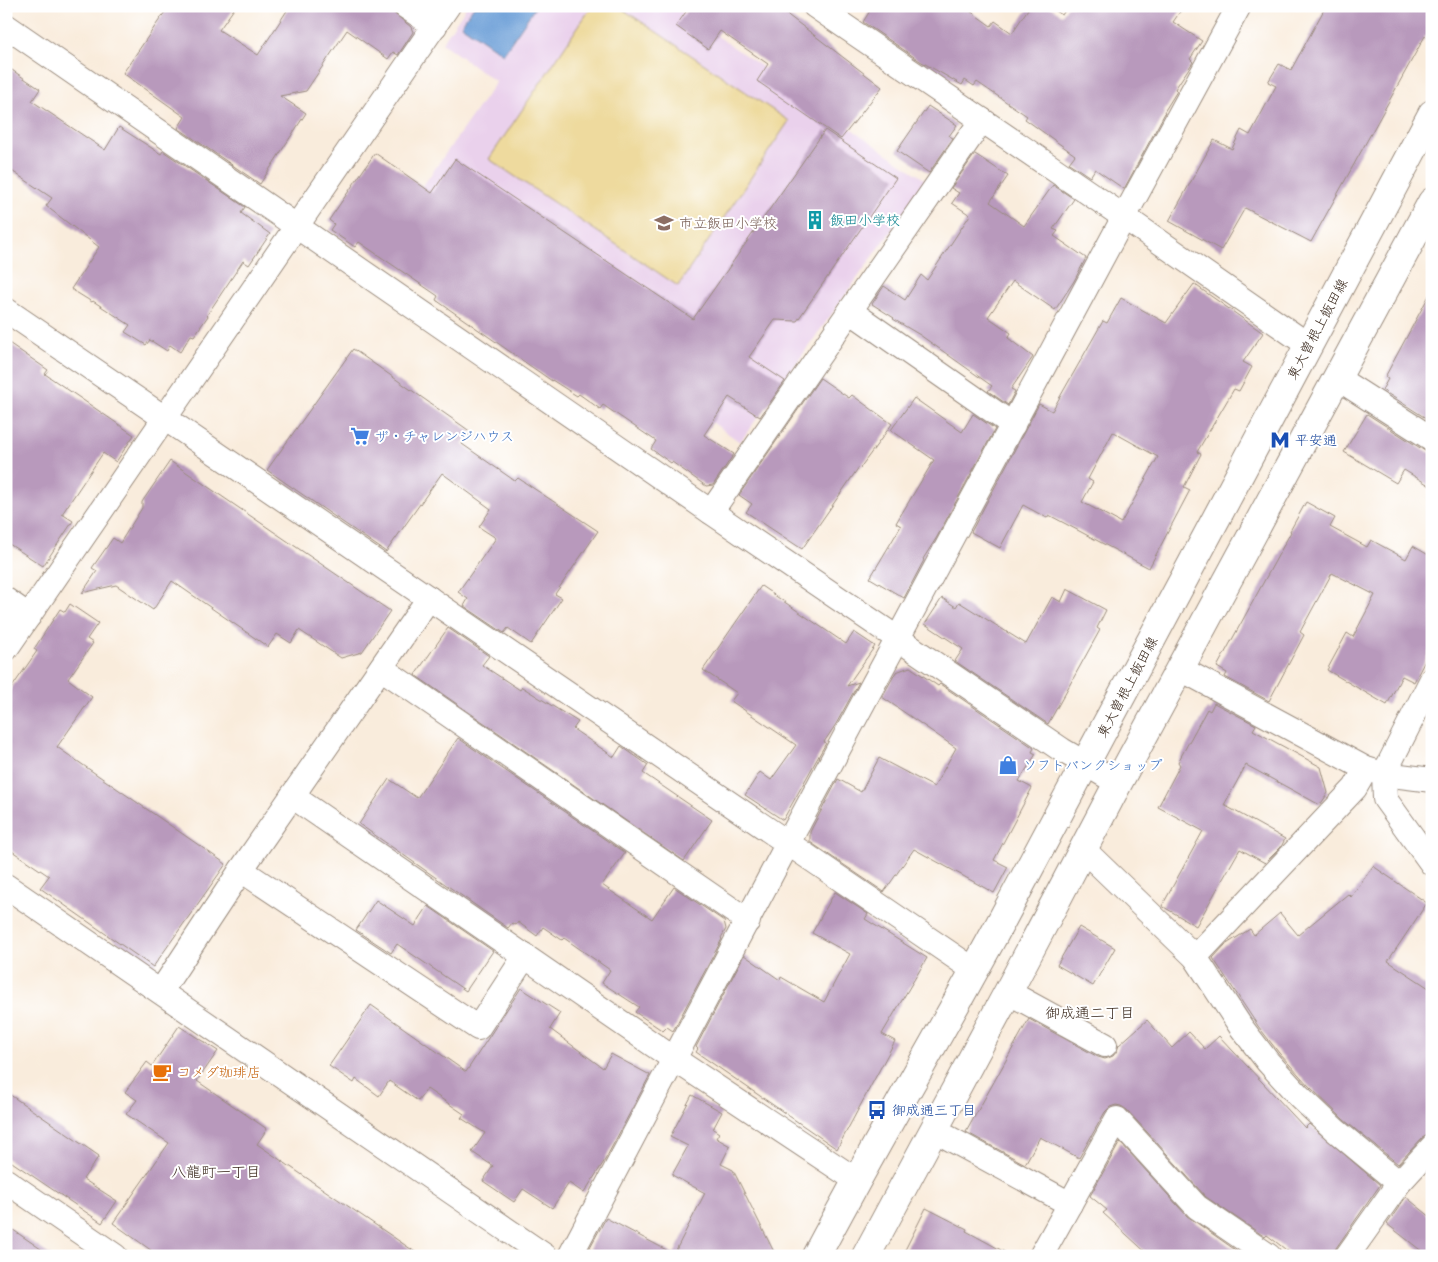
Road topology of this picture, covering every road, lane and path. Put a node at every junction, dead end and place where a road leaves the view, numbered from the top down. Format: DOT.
graph roads {
  1 [pos="405,6"];
  2 [pos="448,6"];
  3 [pos="815,6"];
  4 [pos="1239,6"];
  5 [pos="6,26"];
  6 [pos="434,26"];
  7 [pos="1432,114"];
  8 [pos="982,120"];
  9 [pos="1432,202"];
  10 [pos="1124,217"];
  11 [pos="296,226"];
  12 [pos="6,310"];
  13 [pos="850,311"];
  14 [pos="1308,345"];
  15 [pos="1336,378"];
  16 [pos="165,419"];
  17 [pos="1013,425"];
  18 [pos="1432,439"];
  19 [pos="711,512"];
  20 [pos="429,598"];
  21 [pos="6,600"];
  22 [pos="29,616"];
  23 [pos="899,640"];
  24 [pos="6,649"];
  25 [pos="381,668"];
  26 [pos="1180,669"];
  27 [pos="1432,680"];
  28 [pos="1085,764"];
  29 [pos="1375,771"];
  30 [pos="1432,780"];
  31 [pos="1118,783"];
  32 [pos="292,796"];
  33 [pos="788,843"];
  34 [pos="1084,850"];
  35 [pos="1432,864"];
  36 [pos="241,870"];
  37 [pos="6,886"];
  38 [pos="748,921"];
  39 [pos="525,956"];
  40 [pos="1195,958"];
  41 [pos="974,970"];
  42 [pos="161,991"];
  43 [pos="1008,992"];
  44 [pos="1105,1045"];
  45 [pos="674,1059"];
  46 [pos="934,1130"];
  47 [pos="1432,1146"];
  48 [pos="856,1180"];
  49 [pos="6,1181"];
  50 [pos="1399,1183"];
  51 [pos="1070,1204"];
  52 [pos="115,1256"];
  53 [pos="545,1256"];
  54 [pos="570,1256"];
  55 [pos="816,1256"];
  56 [pos="866,1256"];
  57 [pos="1041,1256"];
  58 [pos="1269,1256"];
  59 [pos="1347,1256"];
  1 -- 6 [label="street"];
  2 -- 6 [label="street"];
  3 -- 8 [label="street"];
  4 -- 10 [label="street"];
  5 -- 11 [label="street"];
  6 -- 11 [label="street"];
  7 -- 14 [label="street, 東大曽根上飯田線"];
  8 -- 10 [label="street"];
  8 -- 13 [label="street"];
  9 -- 15 [label="street"];
  10 -- 14 [label="street"];
  10 -- 17 [label="street"];
  11 -- 16 [label="street"];
  11 -- 19 [label="street"];
  12 -- 16 [label="street"];
  13 -- 17 [label="street"];
  13 -- 19 [label="street"];
  14 -- 28 [label="street, 東大曽根上飯田線"];
  15 -- 18 [label="street"];
  15 -- 26 [label="street"];
  16 -- 20 [label="street"];
  16 -- 22 [label="street"];
  17 -- 23 [label="street"];
  19 -- 23 [label="street"];
  20 -- 25 [label="street"];
  20 -- 33 [label="street"];
  21 -- 22 [label="street"];
  22 -- 24 [label="street"];
  23 -- 28 [label="street"];
  23 -- 33 [label="street"];
  25 -- 32 [label="street"];
  25 -- 38 [label="street"];
  26 -- 29 [label="street"];
  26 -- 31 [label="street"];
  27 -- 29 [label="street"];
  28 -- 31 [label="street"];
  28 -- 41 [label="street, 東大曽根上飯田線"];
  29 -- 30 [label="street"];
  29 -- 35 [label="street"];
  29 -- 40 [label="street"];
  31 -- 34 [label="street"];
  32 -- 36 [label="street"];
  32 -- 39 [label="street"];
  33 -- 38 [label="street"];
  33 -- 41 [label="street"];
  34 -- 40 [label="street"];
  34 -- 43 [label="street"];
  36 -- 39 [label="street"];
  36 -- 42 [label="street"];
  37 -- 42 [label="street"];
  38 -- 45 [label="street"];
  39 -- 45 [label="street"];
  40 -- 50 [label="street"];
  41 -- 48 [label="street, 東大曽根上飯田線"];
  42 -- 53 [label="street"];
  43 -- 44 [label="street"];
  43 -- 46 [label="street"];
  45 -- 48 [label="street"];
  45 -- 54 [label="street"];
  46 -- 51 [label="street"];
  46 -- 56 [label="street"];
  47 -- 50 [label="street"];
  48 -- 55 [label="street, 東大曽根上飯田線"];
  49 -- 52 [label="street"];
  50 -- 59 [label="street"];
  51 -- 57 [label="street"];
  51 -- 58 [label="street"];
}
